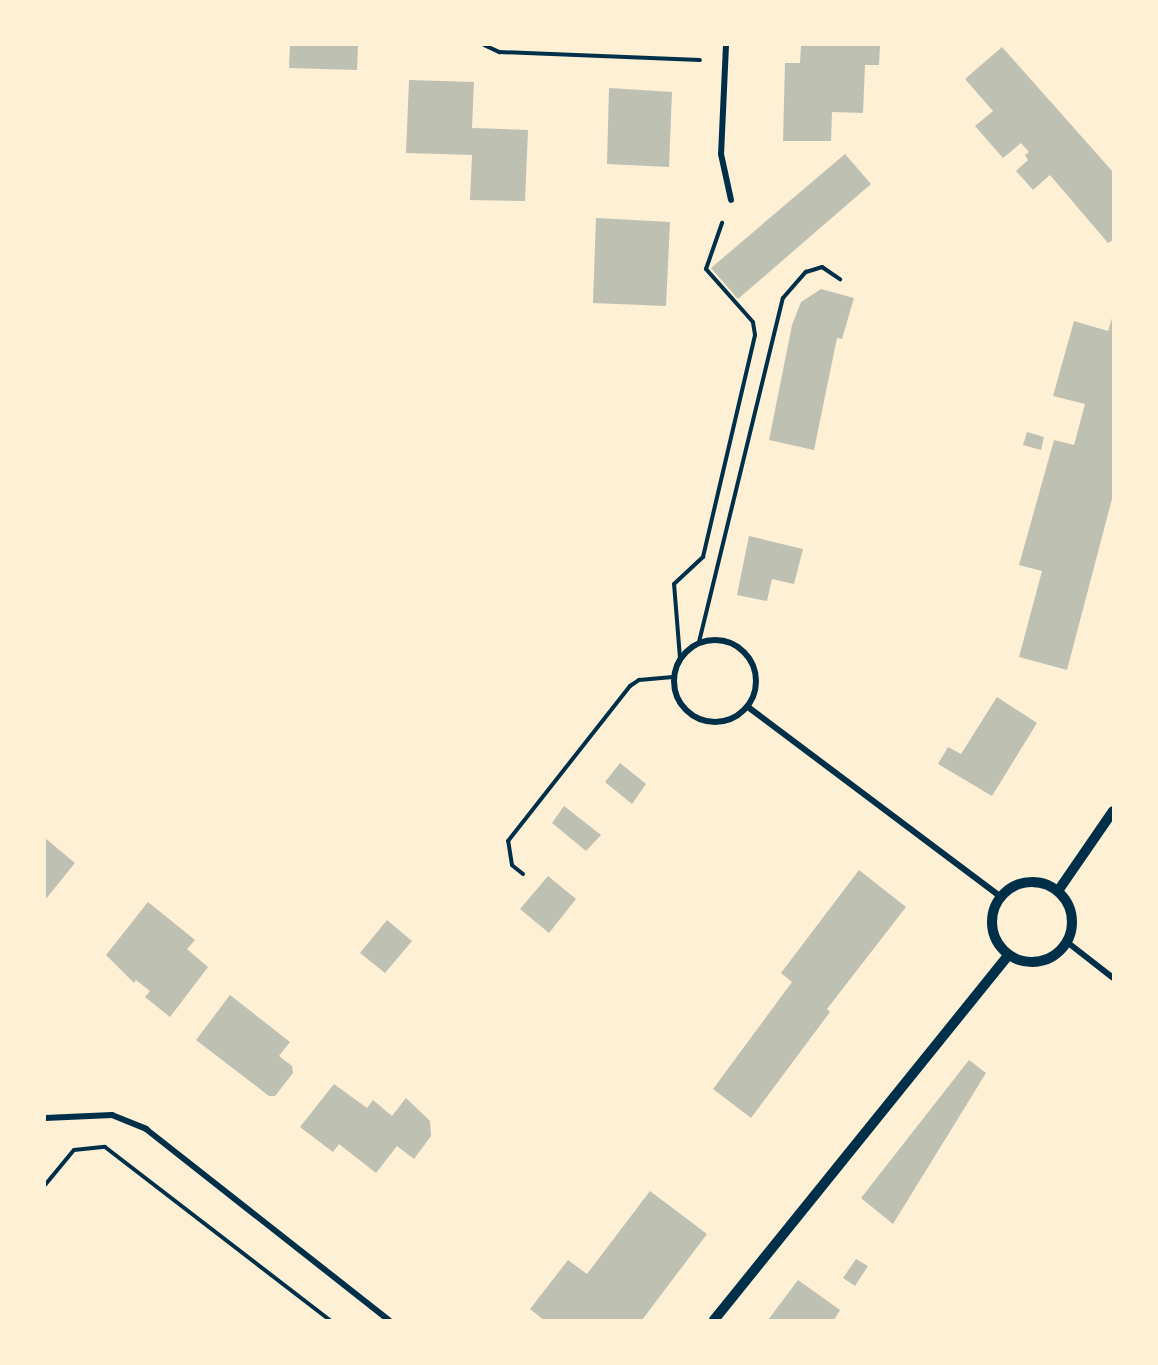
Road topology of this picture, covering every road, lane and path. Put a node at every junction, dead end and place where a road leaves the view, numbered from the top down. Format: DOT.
graph roads {
  1 [pos="484,45"];
  2 [pos="726,45"];
  3 [pos="725,61"];
  4 [pos="731,200"];
  5 [pos="840,279"];
  6 [pos="699,642"];
  7 [pos="680,658"];
  8 [pos="673,677"];
  9 [pos="747,706"];
  10 [pos="1113,811"];
  11 [pos="523,874"];
  12 [pos="1058,891"];
  13 [pos="1001,897"];
  14 [pos="1067,942"];
  15 [pos="1009,955"];
  16 [pos="1113,978"];
  17 [pos="45,1118"];
  18 [pos="45,1185"];
  19 [pos="330,1320"];
  20 [pos="389,1320"];
  21 [pos="714,1320"];
  1 -- 3 [label="path"];
  2 -- 3 [label="street"];
  3 -- 4 [label="street"];
  4 -- 7 [label="path"];
  5 -- 6 [label="path"];
  6 -- 7 [label="street"];
  6 -- 9 [label="street"];
  7 -- 8 [label="street"];
  8 -- 9 [label="street"];
  8 -- 11 [label="path"];
  9 -- 13 [label="street"];
  10 -- 12 [label="street"];
  12 -- 13 [label="street"];
  12 -- 14 [label="street"];
  13 -- 15 [label="street"];
  14 -- 15 [label="street"];
  14 -- 16 [label="street"];
  15 -- 21 [label="street"];
  17 -- 20 [label="street"];
  18 -- 19 [label="path"];
}
